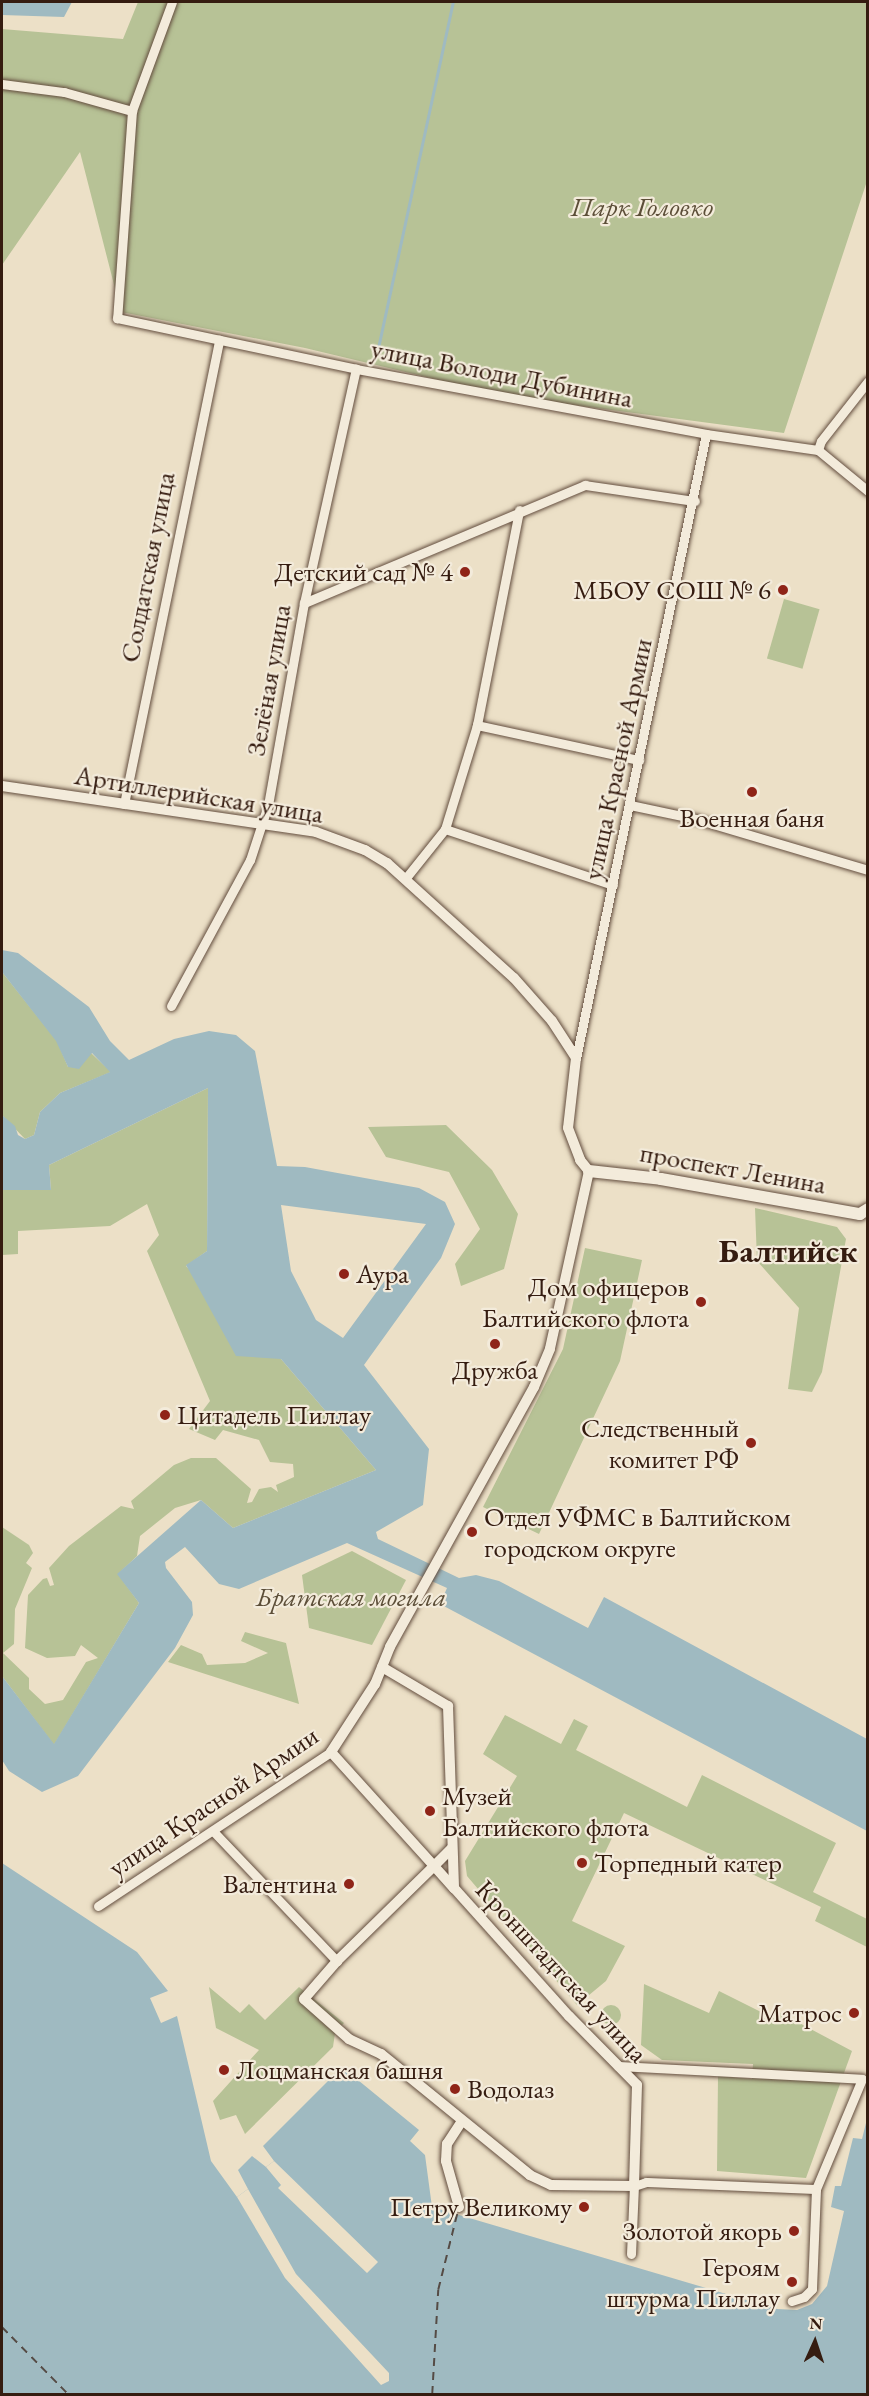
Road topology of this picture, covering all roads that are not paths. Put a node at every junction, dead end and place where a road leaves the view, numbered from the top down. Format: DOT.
graph roads {
  1 [pos="172,2"];
  2 [pos="2,84"];
  3 [pos="132,111"];
  4 [pos="219,340"];
  5 [pos="356,369"];
  6 [pos="867,381"];
  7 [pos="706,434"];
  8 [pos="818,450"];
  9 [pos="867,491"];
  10 [pos="695,501"];
  11 [pos="519,510"];
  12 [pos="304,603"];
  13 [pos="477,725"];
  14 [pos="639,760"];
  15 [pos="2,786"];
  16 [pos="124,804"];
  17 [pos="630,805"];
  18 [pos="262,824"];
  19 [pos="445,829"];
  20 [pos="867,870"];
  21 [pos="405,879"];
  22 [pos="614,885"];
  23 [pos="171,1006"];
  24 [pos="576,1058"];
  25 [pos="589,1171"];
  26 [pos="867,1209"];
  27 [pos="382,1667"];
  28 [pos="331,1752"];
  29 [pos="213,1831"];
  30 [pos="452,1848"];
  31 [pos="434,1866"];
  32 [pos="454,1888"];
  33 [pos="98,1906"];
  34 [pos="337,1961"];
  35 [pos="618,2066"];
  36 [pos="462,2121"];
  37 [pos="633,2186"];
  38 [pos="816,2189"];
  39 [pos="459,2207"];
  40 [pos="631,2254"];
  41 [pos="792,2301"];
  1 -- 3 [label="street"];
  2 -- 3 [label="street"];
  3 -- 4 [label="street, улица Володи Дубинина"];
  4 -- 5 [label="street, улица Володи Дубинина"];
  4 -- 16 [label="street, Солдатская улица"];
  5 -- 7 [label="street, улица Володи Дубинина"];
  5 -- 12 [label="street, Зелёная улица"];
  6 -- 8 [label="street"];
  7 -- 8 [label="street, улица Володи Дубинина"];
  7 -- 10 [label="street, улица Красной Армии"];
  8 -- 9 [label="street"];
  10 -- 11 [label="street"];
  10 -- 14 [label="street, улица Красной Армии"];
  11 -- 12 [label="street"];
  11 -- 13 [label="street"];
  12 -- 18 [label="street, Зелёная улица"];
  13 -- 14 [label="street"];
  13 -- 19 [label="street"];
  14 -- 17 [label="street, улица Красной Армии"];
  15 -- 16 [label="street, Артиллерийская улица"];
  16 -- 18 [label="street, Артиллерийская улица"];
  17 -- 20 [label="street"];
  17 -- 22 [label="street, улица Красной Армии"];
  18 -- 21 [label="street, Артиллерийская улица"];
  18 -- 23 [label="street, Зелёная улица"];
  19 -- 21 [label="street"];
  19 -- 22 [label="street"];
  21 -- 24 [label="street, Артиллерийская улица"];
  22 -- 24 [label="street, улица Красной Армии"];
  24 -- 25 [label="street"];
  25 -- 26 [label="main road, проспект Ленина"];
  25 -- 27 [label="street, улица Красной Армии"];
  27 -- 28 [label="street, улица Красной Армии"];
  27 -- 30 [label="street"];
  28 -- 29 [label="street, улица Красной Армии"];
  28 -- 31 [label="street, Кронштадтская улица"];
  29 -- 33 [label="street, улица Красной Армии"];
  29 -- 34 [label="street"];
  30 -- 31 [label="street"];
  30 -- 32 [label="street"];
  31 -- 32 [label="street, Кронштадтская улица"];
  31 -- 34 [label="street"];
  32 -- 35 [label="street, Кронштадтская улица"];
  34 -- 36 [label="street"];
  35 -- 37 [label="street, Кронштадтская улица"];
  35 -- 38 [label="street"];
  36 -- 37 [label="street"];
  36 -- 39 [label="street"];
  37 -- 38 [label="street"];
  37 -- 40 [label="street"];
  38 -- 41 [label="street"];
}
